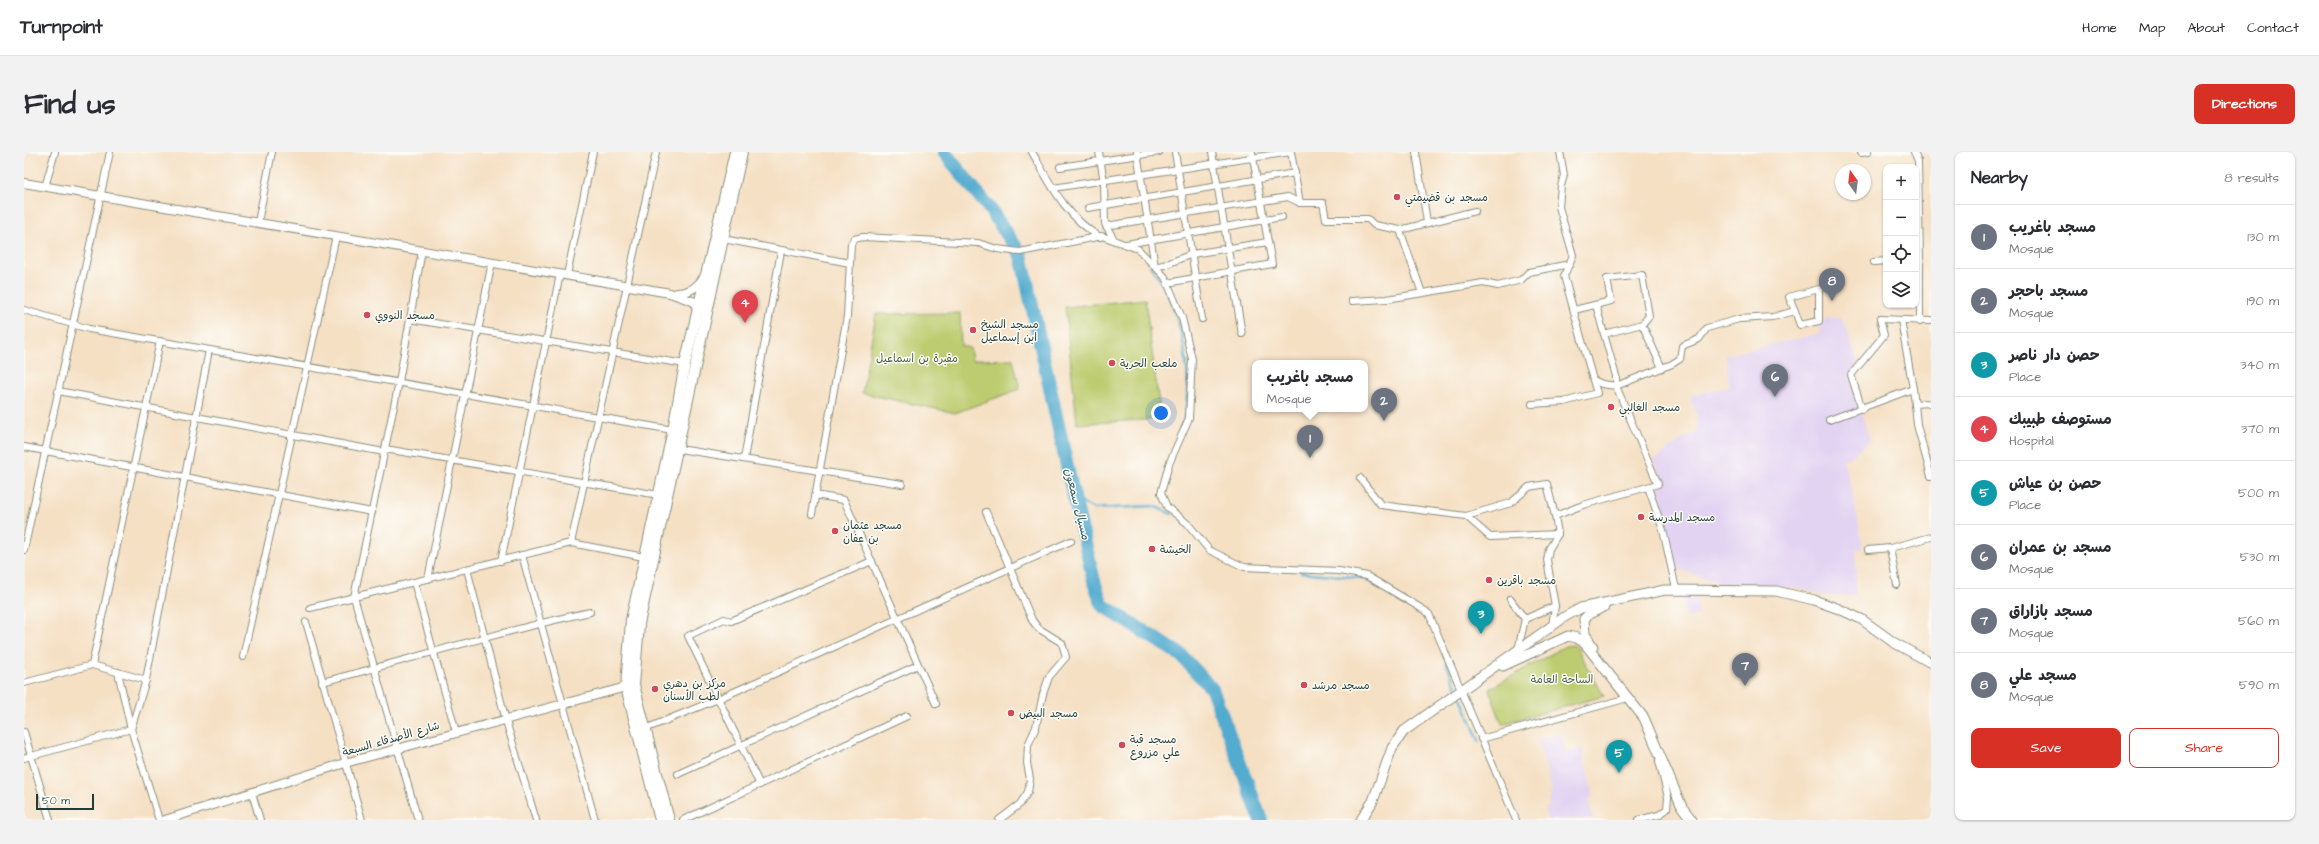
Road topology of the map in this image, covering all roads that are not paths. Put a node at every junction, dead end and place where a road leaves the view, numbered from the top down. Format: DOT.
graph roads {
  1 [pos="55,152"];
  2 [pos="110,152"];
  3 [pos="272,152"];
  4 [pos="593,152"];
  5 [pos="656,152"];
  6 [pos="735,152"];
  7 [pos="742,152"];
  8 [pos="1032,152"];
  9 [pos="1099,152"];
  10 [pos="1160,152"];
  11 [pos="1175,152"];
  12 [pos="1212,152"];
  13 [pos="1291,152"];
  14 [pos="1416,152"];
  15 [pos="1560,152"];
  16 [pos="1868,152"];
  17 [pos="1914,152"];
  18 [pos="1861,153"];
  19 [pos="1137,154"];
  20 [pos="1252,155"];
  21 [pos="1100,161"];
  22 [pos="1214,165"];
  23 [pos="1060,167"];
  24 [pos="1178,171"];
  25 [pos="1294,173"];
  26 [pos="1141,176"];
  27 [pos="1256,180"];
  28 [pos="1104,182"];
  29 [pos="24,183"];
  30 [pos="1218,186"];
  31 [pos="45,187"];
  32 [pos="1053,188"];
  33 [pos="1182,192"];
  34 [pos="100,197"];
  35 [pos="1144,199"];
  36 [pos="1260,201"];
  37 [pos="1300,203"];
  38 [pos="1104,206"];
  39 [pos="1221,207"];
  40 [pos="1088,208"];
  41 [pos="1474,211"];
  42 [pos="1185,213"];
  43 [pos="1282,217"];
  44 [pos="1148,220"];
  45 [pos="1264,220"];
  46 [pos="258,222"];
  47 [pos="1428,222"];
  48 [pos="1106,226"];
  49 [pos="1224,227"];
  50 [pos="1400,230"];
  51 [pos="1188,234"];
  52 [pos="336,236"];
  53 [pos="1918,236"];
  54 [pos="1100,237"];
  55 [pos="723,239"];
  56 [pos="1151,240"];
  57 [pos="1116,241"];
  58 [pos="1268,242"];
  59 [pos="1125,245"];
  60 [pos="1228,249"];
  61 [pos="422,250"];
  62 [pos="781,251"];
  63 [pos="1192,254"];
  64 [pos="1883,261"];
  65 [pos="492,262"];
  66 [pos="1874,262"];
  67 [pos="850,263"];
  68 [pos="1570,264"];
  69 [pos="1155,266"];
  70 [pos="707,271"];
  71 [pos="1232,271"];
  72 [pos="1918,272"];
  73 [pos="564,274"];
  74 [pos="1196,278"];
  75 [pos="1167,283"];
  76 [pos="627,285"];
  77 [pos="670,293"];
  78 [pos="1422,293"];
  79 [pos="1352,301"];
  80 [pos="1596,304"];
  81 [pos="24,310"];
  82 [pos="1574,310"];
  83 [pos="1795,311"];
  84 [pos="697,314"];
  85 [pos="410,319"];
  86 [pos="1202,319"];
  87 [pos="1901,320"];
  88 [pos="1931,321"];
  89 [pos="1920,322"];
  90 [pos="72,323"];
  91 [pos="1642,324"];
  92 [pos="478,330"];
  93 [pos="1242,334"];
  94 [pos="1604,334"];
  95 [pos="160,341"];
  96 [pos="546,342"];
  97 [pos="209,350"];
  98 [pos="612,353"];
  99 [pos="685,364"];
  100 [pos="309,367"];
  101 [pos="1662,368"];
  102 [pos="1593,380"];
  103 [pos="399,382"];
  104 [pos="1616,386"];
  105 [pos="1914,389"];
  106 [pos="58,391"];
  107 [pos="465,394"];
  108 [pos="1532,404"];
  109 [pos="1915,404"];
  110 [pos="1931,405"];
  111 [pos="534,406"];
  112 [pos="146,407"];
  113 [pos="1862,408"];
  114 [pos="196,417"];
  115 [pos="598,417"];
  116 [pos="1830,420"];
  117 [pos="673,430"];
  118 [pos="293,435"];
  119 [pos="24,446"];
  120 [pos="679,449"];
  121 [pos="384,450"];
  122 [pos="46,451"];
  123 [pos="744,459"];
  124 [pos="452,460"];
  125 [pos="134,467"];
  126 [pos="520,471"];
  127 [pos="820,471"];
  128 [pos="1931,476"];
  129 [pos="185,477"];
  130 [pos="1360,478"];
  131 [pos="584,482"];
  132 [pos="902,484"];
  133 [pos="1648,487"];
  134 [pos="280,495"];
  135 [pos="663,495"];
  136 [pos="815,495"];
  137 [pos="372,512"];
  138 [pos="986,512"];
  139 [pos="812,514"];
  140 [pos="1466,516"];
  141 [pos="1555,516"];
  142 [pos="1558,534"];
  143 [pos="1931,537"];
  144 [pos="1071,541"];
  145 [pos="571,543"];
  146 [pos="1890,548"];
  147 [pos="24,550"];
  148 [pos="1868,550"];
  149 [pos="522,555"];
  150 [pos="644,558"];
  151 [pos="501,561"];
  152 [pos="872,561"];
  153 [pos="466,569"];
  154 [pos="1010,569"];
  155 [pos="428,579"];
  156 [pos="414,582"];
  157 [pos="1897,585"];
  158 [pos="1676,589"];
  159 [pos="354,597"];
  160 [pos="1510,599"];
  161 [pos="1621,600"];
  162 [pos="1556,606"];
  163 [pos="310,608"];
  164 [pos="590,612"];
  165 [pos="897,619"];
  166 [pos="1525,619"];
  167 [pos="306,622"];
  168 [pos="540,623"];
  169 [pos="1552,626"];
  170 [pos="484,636"];
  171 [pos="1518,650"];
  172 [pos="434,653"];
  173 [pos="243,658"];
  174 [pos="1931,663"];
  175 [pos="92,665"];
  176 [pos="918,665"];
  177 [pos="374,669"];
  178 [pos="1605,669"];
  179 [pos="118,672"];
  180 [pos="1480,677"];
  181 [pos="146,680"];
  182 [pos="322,682"];
  183 [pos="24,683"];
  184 [pos="626,687"];
  185 [pos="1461,690"];
  186 [pos="1628,698"];
  187 [pos="718,699"];
  188 [pos="562,703"];
  189 [pos="936,704"];
  190 [pos="907,716"];
  191 [pos="506,721"];
  192 [pos="131,729"];
  193 [pos="645,729"];
  194 [pos="24,732"];
  195 [pos="456,732"];
  196 [pos="1652,738"];
  197 [pos="1481,739"];
  198 [pos="740,746"];
  199 [pos="397,748"];
  200 [pos="31,756"];
  201 [pos="24,758"];
  202 [pos="345,763"];
  203 [pos="678,774"];
  204 [pos="760,785"];
  205 [pos="252,793"];
  206 [pos="50,820"];
  207 [pos="159,820"];
  208 [pos="165,820"];
  209 [pos="260,820"];
  210 [pos="362,820"];
  211 [pos="418,820"];
  212 [pos="536,820"];
  213 [pos="595,820"];
  214 [pos="660,820"];
  215 [pos="669,820"];
  216 [pos="683,820"];
  217 [pos="999,820"];
  218 [pos="1360,820"];
  219 [pos="1516,820"];
  220 [pos="1638,820"];
  221 [pos="1692,820"];
  1 -- 31 [label="street"];
  2 -- 34 [label="street"];
  3 -- 46 [label="street"];
  4 -- 73 [label="street"];
  5 -- 76 [label="street"];
  6 -- 70 [label="highway"];
  7 -- 55 [label="highway"];
  8 -- 32 [label="street"];
  9 -- 21 [label="street"];
  10 -- 19 [label="street"];
  11 -- 24 [label="street"];
  12 -- 22 [label="street"];
  13 -- 20 [label="street"];
  13 -- 25 [label="street"];
  14 -- 47 [label="street"];
  15 -- 68 [label="street"];
  16 -- 18 [label="street"];
  17 -- 53 [label="street"];
  19 -- 21 [label="street"];
  19 -- 26 [label="street"];
  20 -- 22 [label="street"];
  20 -- 27 [label="street"];
  21 -- 23 [label="street"];
  21 -- 28 [label="street"];
  22 -- 24 [label="street"];
  22 -- 30 [label="street"];
  24 -- 26 [label="street"];
  24 -- 33 [label="street"];
  25 -- 27 [label="street"];
  25 -- 37 [label="street"];
  26 -- 28 [label="street"];
  26 -- 35 [label="street"];
  27 -- 30 [label="street"];
  27 -- 36 [label="street"];
  28 -- 32 [label="street"];
  28 -- 38 [label="street"];
  29 -- 31 [label="street"];
  30 -- 33 [label="street"];
  30 -- 39 [label="street"];
  31 -- 34 [label="street"];
  32 -- 54 [label="street"];
  33 -- 35 [label="street"];
  33 -- 42 [label="street"];
  34 -- 46 [label="street"];
  34 -- 90 [label="street"];
  35 -- 38 [label="street"];
  35 -- 44 [label="street"];
  36 -- 37 [label="street"];
  36 -- 39 [label="street"];
  36 -- 45 [label="street"];
  37 -- 50 [label="street"];
  38 -- 40 [label="street"];
  38 -- 48 [label="street"];
  39 -- 42 [label="street"];
  39 -- 49 [label="street"];
  41 -- 47 [label="street"];
  42 -- 44 [label="street"];
  42 -- 51 [label="street"];
  43 -- 45 [label="street"];
  44 -- 48 [label="street"];
  44 -- 56 [label="street"];
  45 -- 49 [label="street"];
  45 -- 58 [label="street"];
  46 -- 52 [label="street"];
  47 -- 50 [label="street"];
  48 -- 57 [label="street"];
  49 -- 51 [label="street"];
  49 -- 60 [label="street"];
  50 -- 78 [label="street"];
  51 -- 56 [label="street"];
  51 -- 63 [label="street"];
  52 -- 61 [label="street"];
  52 -- 100 [label="street"];
  54 -- 57 [label="street"];
  54 -- 67 [label="street"];
  55 -- 62 [label="street"];
  55 -- 120 [label="highway"];
  56 -- 59 [label="street"];
  56 -- 69 [label="street"];
  57 -- 59 [label="street"];
  58 -- 60 [label="street"];
  58 -- 71 [label="street"];
  59 -- 69 [label="street"];
  60 -- 63 [label="street"];
  60 -- 71 [label="street"];
  61 -- 65 [label="street"];
  61 -- 85 [label="street"];
  62 -- 67 [label="street"];
  62 -- 123 [label="street"];
  63 -- 69 [label="street"];
  63 -- 74 [label="street"];
  64 -- 66 [label="street"];
  65 -- 73 [label="street"];
  65 -- 92 [label="street"];
  67 -- 127 [label="street"];
  68 -- 78 [label="street"];
  68 -- 82 [label="street"];
  69 -- 75 [label="street"];
  70 -- 77 [label="street"];
  70 -- 84 [label="highway"];
  71 -- 74 [label="street"];
  71 -- 93 [label="street"];
  72 -- 89 [label="street"];
  73 -- 76 [label="street"];
  73 -- 96 [label="street"];
  74 -- 75 [label="street"];
  74 -- 86 [label="street"];
  75 -- 185 [label="street"];
  76 -- 77 [label="street"];
  76 -- 98 [label="street"];
  77 -- 84 [label="street"];
  78 -- 79 [label="street"];
  80 -- 82 [label="street"];
  80 -- 91 [label="street"];
  80 -- 94 [label="street"];
  81 -- 90 [label="street"];
  82 -- 102 [label="street"];
  83 -- 83 [label="street"];
  83 -- 101 [label="street"];
  84 -- 99 [label="highway"];
  85 -- 92 [label="street"];
  85 -- 103 [label="street"];
  87 -- 89 [label="street"];
  87 -- 105 [label="street"];
  87 -- 113 [label="street"];
  88 -- 89 [label="street"];
  90 -- 95 [label="street"];
  90 -- 106 [label="street"];
  91 -- 94 [label="street"];
  91 -- 101 [label="street"];
  92 -- 96 [label="street"];
  92 -- 107 [label="street"];
  94 -- 104 [label="street"];
  95 -- 97 [label="street"];
  95 -- 112 [label="street"];
  96 -- 98 [label="street"];
  96 -- 111 [label="street"];
  97 -- 100 [label="street"];
  97 -- 114 [label="street"];
  98 -- 99 [label="street"];
  98 -- 115 [label="street"];
  99 -- 117 [label="highway"];
  100 -- 103 [label="street"];
  100 -- 118 [label="street"];
  101 -- 104 [label="street"];
  102 -- 104 [label="street"];
  102 -- 108 [label="street"];
  103 -- 107 [label="street"];
  103 -- 121 [label="street"];
  104 -- 133 [label="street"];
  105 -- 109 [label="street"];
  105 -- 113 [label="street"];
  106 -- 112 [label="street"];
  106 -- 122 [label="street"];
  107 -- 111 [label="street"];
  107 -- 124 [label="street"];
  109 -- 110 [label="street"];
  109 -- 128 [label="street"];
  111 -- 115 [label="street"];
  111 -- 126 [label="street"];
  112 -- 114 [label="street"];
  112 -- 125 [label="street"];
  113 -- 116 [label="street"];
  114 -- 118 [label="street"];
  114 -- 129 [label="street"];
  115 -- 117 [label="street"];
  115 -- 131 [label="street"];
  117 -- 135 [label="highway"];
  118 -- 121 [label="street"];
  118 -- 134 [label="street"];
  119 -- 122 [label="street"];
  120 -- 123 [label="street"];
  120 -- 135 [label="highway"];
  121 -- 124 [label="street"];
  121 -- 137 [label="street"];
  122 -- 125 [label="street"];
  122 -- 147 [label="street"];
  123 -- 127 [label="street"];
  124 -- 126 [label="street"];
  124 -- 155 [label="street"];
  125 -- 129 [label="street"];
  125 -- 175 [label="street"];
  126 -- 131 [label="street"];
  126 -- 151 [label="street"];
  127 -- 132 [label="street"];
  127 -- 136 [label="street"];
  129 -- 134 [label="street"];
  129 -- 181 [label="street"];
  130 -- 140 [label="street"];
  131 -- 135 [label="street"];
  131 -- 145 [label="street"];
  133 -- 141 [label="street"];
  133 -- 158 [label="street"];
  134 -- 137 [label="street"];
  134 -- 173 [label="street"];
  135 -- 150 [label="highway"];
  135 -- 193 [label="highway"];
  136 -- 139 [label="street"];
  136 -- 152 [label="street"];
  137 -- 159 [label="street"];
  138 -- 154 [label="street"];
  140 -- 141 [label="street"];
  140 -- 142 [label="street"];
  141 -- 142 [label="street"];
  142 -- 162 [label="street"];
  143 -- 146 [label="street"];
  144 -- 154 [label="street"];
  145 -- 149 [label="street"];
  145 -- 150 [label="street"];
  146 -- 148 [label="street"];
  146 -- 157 [label="street"];
  149 -- 151 [label="street"];
  149 -- 168 [label="street"];
  150 -- 184 [label="highway"];
  151 -- 153 [label="street"];
  152 -- 165 [label="street"];
  152 -- 187 [label="street"];
  153 -- 155 [label="street"];
  153 -- 170 [label="street"];
  154 -- 165 [label="street"];
  154 -- 217 [label="street"];
  155 -- 156 [label="street"];
  156 -- 159 [label="street"];
  156 -- 172 [label="street"];
  158 -- 161 [label="main road"];
  158 -- 174 [label="main road"];
  159 -- 163 [label="street"];
  159 -- 177 [label="street"];
  160 -- 166 [label="street"];
  161 -- 169 [label="main road"];
  161 -- 178 [label="main road"];
  162 -- 166 [label="street"];
  162 -- 169 [label="street"];
  164 -- 168 [label="street"];
  165 -- 176 [label="street"];
  165 -- 187 [label="street"];
  166 -- 171 [label="street"];
  167 -- 182 [label="street"];
  168 -- 170 [label="street"];
  168 -- 188 [label="street"];
  169 -- 171 [label="main road"];
  170 -- 172 [label="street"];
  170 -- 191 [label="street"];
  171 -- 180 [label="main road"];
  172 -- 177 [label="street"];
  172 -- 195 [label="street"];
  175 -- 179 [label="street"];
  175 -- 183 [label="street"];
  176 -- 189 [label="street"];
  176 -- 198 [label="street"];
  177 -- 182 [label="street"];
  177 -- 199 [label="street"];
  178 -- 180 [label="main road"];
  178 -- 186 [label="main road"];
  179 -- 181 [label="street"];
  179 -- 192 [label="street"];
  180 -- 185 [label="main road"];
  181 -- 192 [label="street"];
  182 -- 202 [label="street"];
  184 -- 188 [label="street, شارع الأصدقاء السبعة"];
  184 -- 214 [label="highway"];
  185 -- 197 [label="street"];
  185 -- 218 [label="main road"];
  186 -- 196 [label="main road"];
  186 -- 197 [label="street"];
  187 -- 193 [label="street"];
  187 -- 198 [label="street"];
  188 -- 191 [label="street, شارع الأصدقاء السبعة"];
  188 -- 213 [label="street"];
  190 -- 204 [label="street"];
  191 -- 195 [label="street, شارع الأصدقاء السبعة"];
  191 -- 212 [label="street"];
  192 -- 200 [label="street"];
  192 -- 207 [label="street"];
  193 -- 215 [label="highway"];
  194 -- 200 [label="street"];
  195 -- 199 [label="street, شارع الأصدقاء السبعة"];
  196 -- 220 [label="street"];
  196 -- 221 [label="main road"];
  197 -- 219 [label="street"];
  198 -- 203 [label="street"];
  198 -- 204 [label="street"];
  199 -- 202 [label="street, شارع الأصدقاء السبعة"];
  199 -- 211 [label="street"];
  200 -- 201 [label="street"];
  200 -- 206 [label="street"];
  202 -- 205 [label="street, شارع الأصدقاء السبعة"];
  202 -- 210 [label="street"];
  204 -- 216 [label="street"];
  205 -- 208 [label="street, شارع الأصدقاء السبعة"];
  205 -- 209 [label="street"];
}
